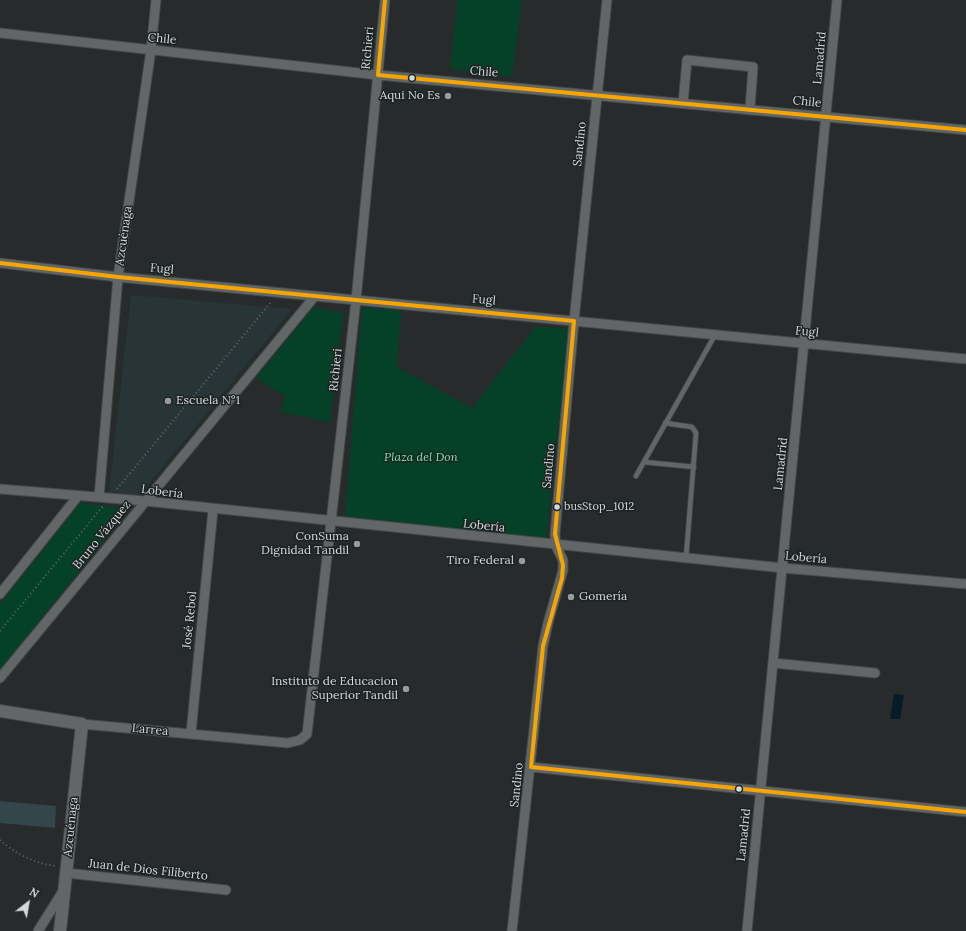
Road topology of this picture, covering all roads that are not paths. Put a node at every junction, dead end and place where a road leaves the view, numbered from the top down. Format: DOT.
graph roads {
  1 [pos="156,0"];
  2 [pos="385,0"];
  3 [pos="607,0"];
  4 [pos="837,0"];
  5 [pos="0,33"];
  6 [pos="151,50"];
  7 [pos="378,75"];
  8 [pos="597,94"];
  9 [pos="683,102"];
  10 [pos="750,108"];
  11 [pos="826,116"];
  12 [pos="966,130"];
  13 [pos="0,263"];
  14 [pos="118,277"];
  15 [pos="315,296"];
  16 [pos="356,300"];
  17 [pos="574,321"];
  18 [pos="715,335"];
  19 [pos="805,344"];
  20 [pos="966,360"];
  21 [pos="665,423"];
  22 [pos="644,462"];
  23 [pos="694,467"];
  24 [pos="636,476"];
  25 [pos="0,489"];
  26 [pos="78,496"];
  27 [pos="99,497"];
  28 [pos="145,502"];
  29 [pos="213,510"];
  30 [pos="331,522"];
  31 [pos="556,546"];
  32 [pos="686,559"];
  33 [pos="783,568"];
  34 [pos="966,584"];
  35 [pos="0,594"];
  36 [pos="773,663"];
  37 [pos="875,673"];
  38 [pos="0,678"];
  39 [pos="0,711"];
  40 [pos="82,724"];
  41 [pos="191,733"];
  42 [pos="300,740"];
  43 [pos="531,767"];
  44 [pos="761,792"];
  45 [pos="966,812"];
  46 [pos="67,870"];
  47 [pos="65,888"];
  48 [pos="226,890"];
  49 [pos="38,931"];
  50 [pos="60,931"];
  51 [pos="512,931"];
  52 [pos="747,931"];
  1 -- 6 [label="street, Azcuénaga"];
  2 -- 7 [label="street, Richieri"];
  3 -- 8 [label="street, Sandino"];
  4 -- 11 [label="street, Lamadrid"];
  5 -- 6 [label="street, Chile"];
  6 -- 7 [label="street, Chile"];
  6 -- 14 [label="street, Azcuénaga"];
  7 -- 8 [label="street, Chile"];
  7 -- 16 [label="street, Richieri"];
  8 -- 9 [label="street, Chile"];
  8 -- 17 [label="street, Sandino"];
  9 -- 10 [label="street, Chile"];
  9 -- 10 [label="street"];
  10 -- 11 [label="street, Chile"];
  11 -- 12 [label="street, Chile"];
  11 -- 19 [label="street, Lamadrid"];
  13 -- 14 [label="street, Fugl"];
  14 -- 15 [label="street, Fugl"];
  14 -- 27 [label="street, Azcuénaga"];
  15 -- 16 [label="street, Fugl"];
  15 -- 28 [label="street, Bruno Vázquez"];
  16 -- 17 [label="street, Fugl"];
  16 -- 30 [label="street, Richieri"];
  17 -- 18 [label="street, Fugl"];
  17 -- 31 [label="street, Sandino"];
  18 -- 19 [label="street, Fugl"];
  18 -- 21 [label="lane"];
  19 -- 20 [label="street, Fugl"];
  19 -- 33 [label="street, Lamadrid"];
  21 -- 22 [label="lane"];
  21 -- 23 [label="lane"];
  22 -- 23 [label="lane"];
  22 -- 24 [label="lane"];
  23 -- 32 [label="lane"];
  25 -- 26 [label="street, Lobería"];
  26 -- 27 [label="street, Lobería"];
  26 -- 35 [label="street"];
  27 -- 28 [label="street, Lobería"];
  28 -- 29 [label="street, Lobería"];
  28 -- 38 [label="street, Bruno Vázquez"];
  29 -- 30 [label="street, Lobería"];
  29 -- 41 [label="street, José Rebol"];
  30 -- 31 [label="street, Lobería"];
  30 -- 42 [label="street, Richieri"];
  31 -- 32 [label="street, Lobería"];
  31 -- 43 [label="street, Sandino"];
  32 -- 33 [label="street, Lobería"];
  33 -- 34 [label="street, Lobería"];
  33 -- 36 [label="street, Lamadrid"];
  36 -- 37 [label="street"];
  36 -- 44 [label="street, Lamadrid"];
  39 -- 40 [label="main road, Larrea"];
  40 -- 41 [label="street, Larrea"];
  40 -- 46 [label="main road, Azcuénaga"];
  41 -- 42 [label="street, Larrea"];
  43 -- 44 [label="street"];
  43 -- 51 [label="street, Sandino"];
  44 -- 45 [label="street"];
  44 -- 52 [label="street, Lamadrid"];
  46 -- 47 [label="main road, Azcuénaga"];
  46 -- 48 [label="street, Juan de Dios Filiberto"];
  47 -- 49 [label="street"];
  47 -- 50 [label="main road, Azcuénaga"];
}
